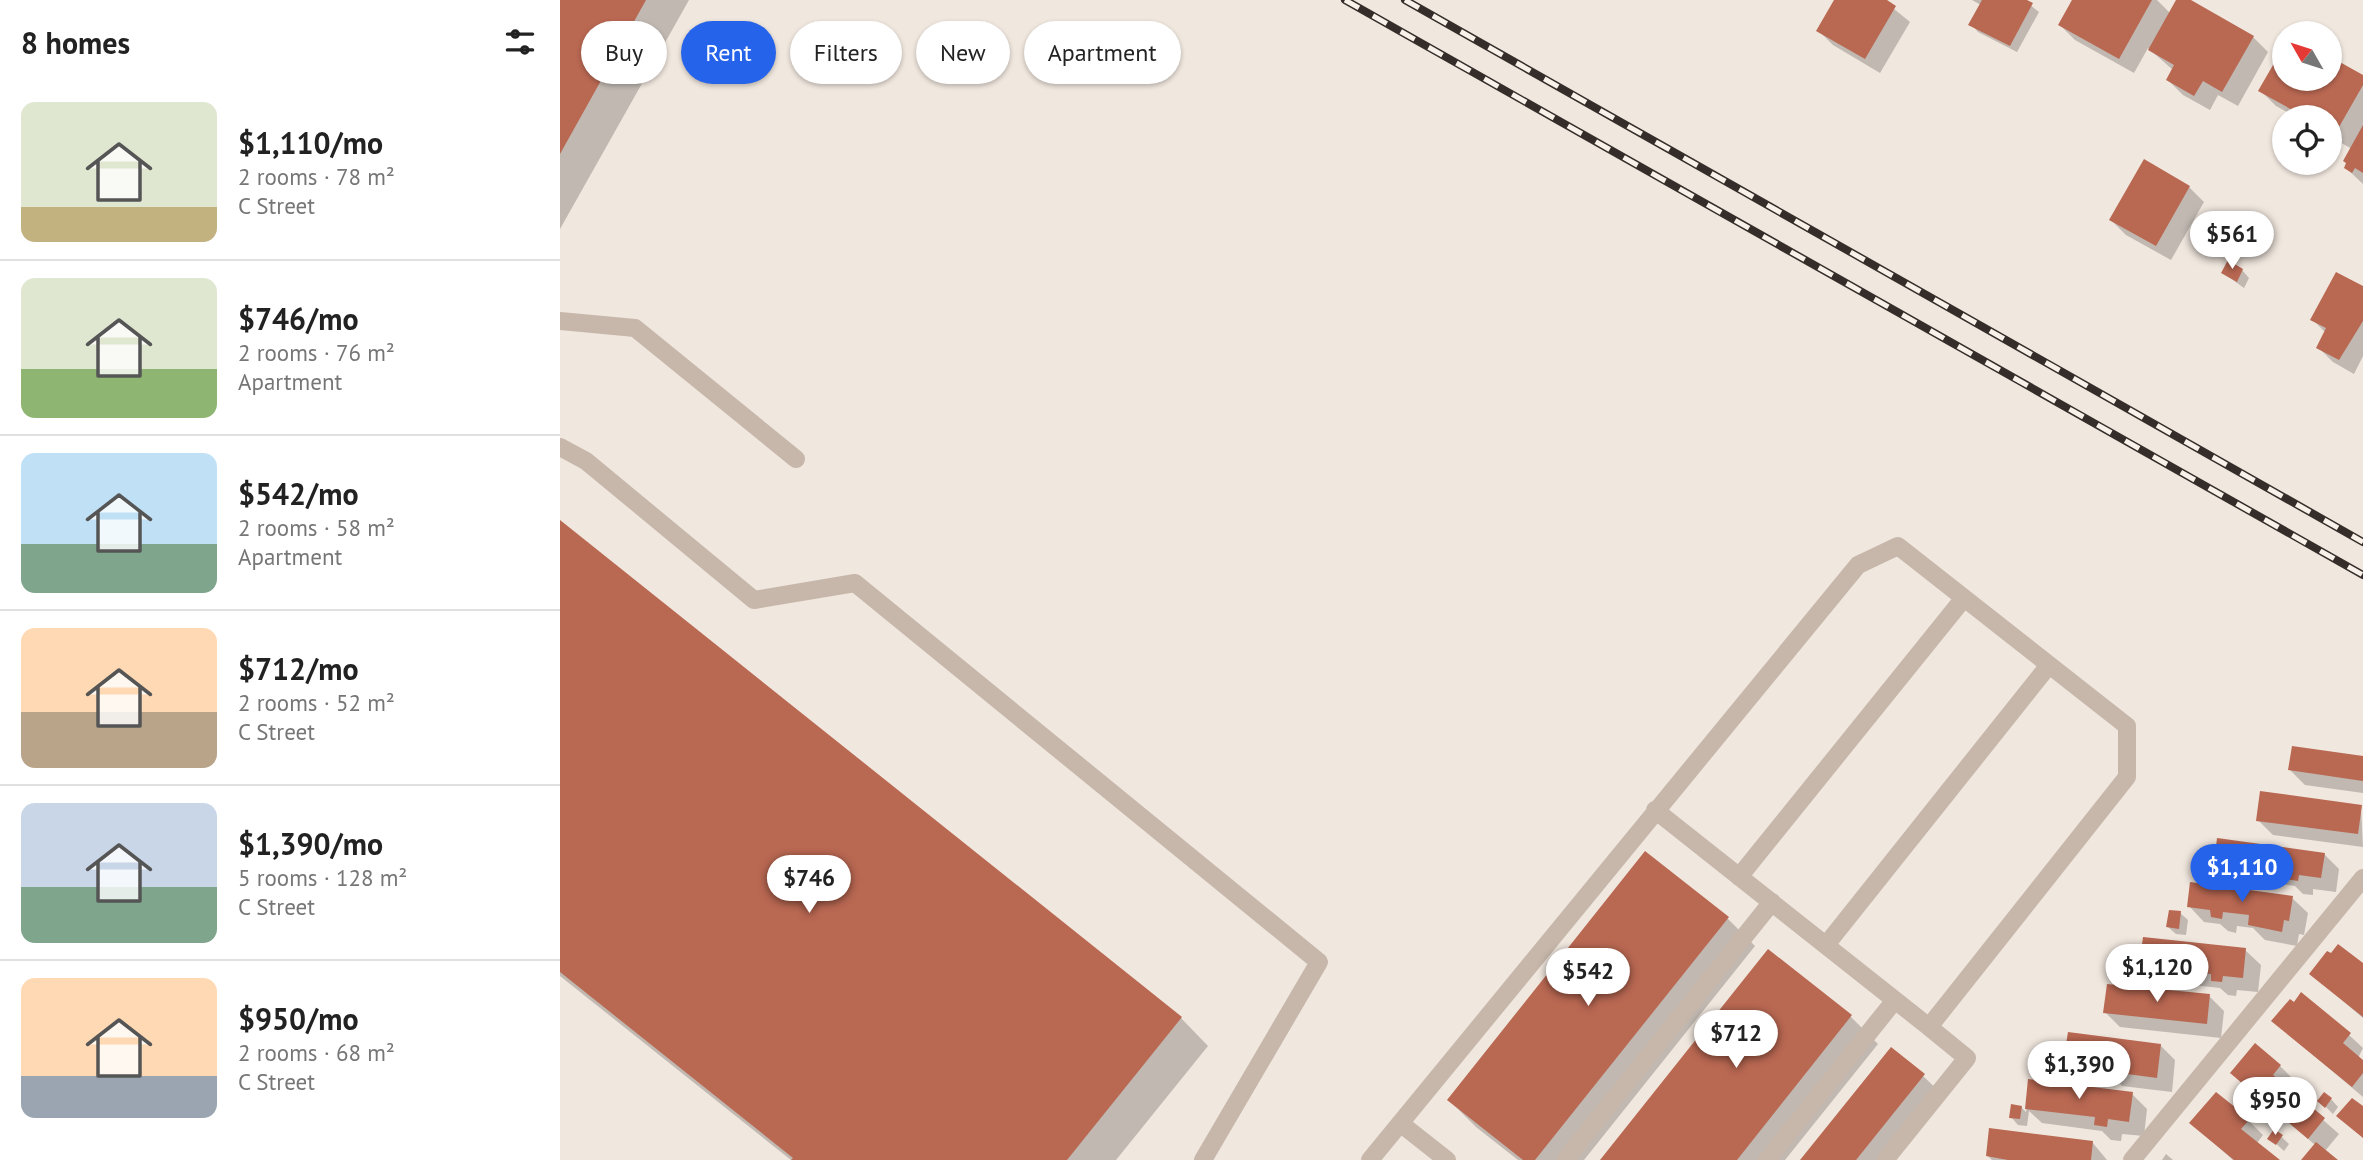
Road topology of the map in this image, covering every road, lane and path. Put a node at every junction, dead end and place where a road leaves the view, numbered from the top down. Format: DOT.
graph roads {
  1 [pos="560,321"];
  2 [pos="560,447"];
  3 [pos="796,459"];
  4 [pos="1964,598"];
  5 [pos="2049,665"];
  6 [pos="1655,810"];
  7 [pos="1739,877"];
  8 [pos="2363,878"];
  9 [pos="1772,902"];
  10 [pos="1826,945"];
  11 [pos="1895,1000"];
  12 [pos="1929,1027"];
  13 [pos="1400,1123"];
  14 [pos="1203,1160"];
  15 [pos="1370,1160"];
  16 [pos="1447,1160"];
  17 [pos="1565,1160"];
  18 [pos="1767,1160"];
  19 [pos="1885,1160"];
  20 [pos="2132,1160"];
  1 -- 3 [label="street"];
  2 -- 14 [label="street"];
  4 -- 5 [label="street"];
  4 -- 6 [label="street"];
  4 -- 7 [label="street"];
  5 -- 10 [label="street"];
  5 -- 12 [label="street"];
  6 -- 7 [label="street"];
  6 -- 13 [label="street"];
  7 -- 9 [label="street"];
  8 -- 20 [label="street"];
  9 -- 10 [label="street"];
  9 -- 17 [label="street"];
  10 -- 11 [label="street"];
  11 -- 12 [label="street"];
  11 -- 18 [label="street"];
  12 -- 19 [label="street"];
  13 -- 15 [label="street"];
  13 -- 16 [label="street"];
}
